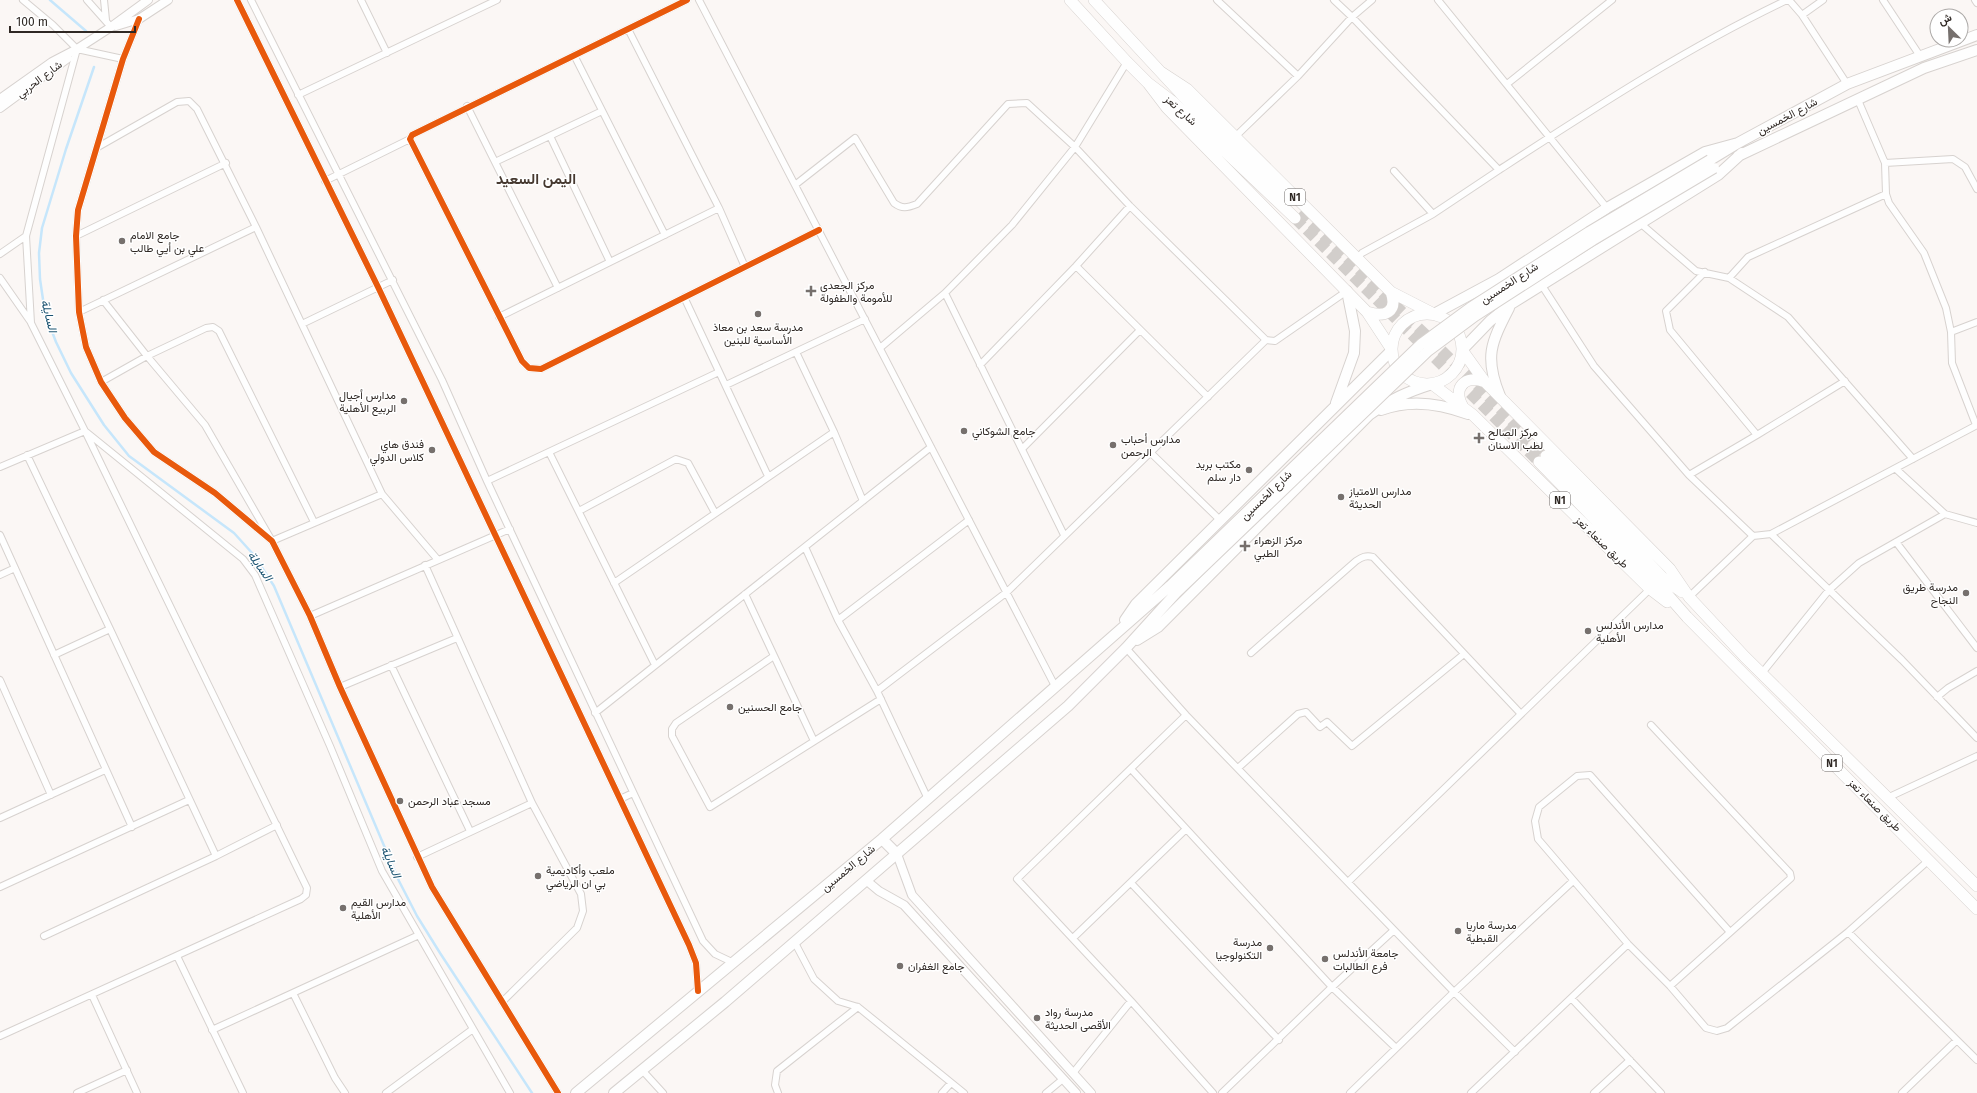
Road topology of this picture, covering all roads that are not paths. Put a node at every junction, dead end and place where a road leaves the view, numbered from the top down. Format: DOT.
graph roads {
  1 [pos="23,0"];
  2 [pos="87,0"];
  3 [pos="104,0"];
  4 [pos="148,0"];
  5 [pos="168,0"];
  6 [pos="237,0"];
  7 [pos="252,0"];
  8 [pos="361,0"];
  9 [pos="497,0"];
  10 [pos="687,0"];
  11 [pos="699,0"];
  12 [pos="1070,0"];
  13 [pos="1094,0"];
  14 [pos="1216,0"];
  15 [pos="1334,0"];
  16 [pos="1372,0"];
  17 [pos="1438,0"];
  18 [pos="1612,0"];
  19 [pos="1788,0"];
  20 [pos="1823,0"];
  21 [pos="1882,0"];
  22 [pos="1975,0"];
  23 [pos="484,3"];
  24 [pos="1977,4"];
  25 [pos="1802,15"];
  26 [pos="1352,17"];
  27 [pos="139,19"];
  28 [pos="108,24"];
  29 [pos="628,28"];
  30 [pos="1977,35"];
  31 [pos="77,49"];
  32 [pos="1977,50"];
  33 [pos="388,53"];
  34 [pos="574,55"];
  35 [pos="1920,56"];
  36 [pos="122,59"];
  37 [pos="1127,62"];
  38 [pos="1161,72"];
  39 [pos="1298,76"];
  40 [pos="1148,83"];
  41 [pos="1507,84"];
  42 [pos="1847,84"];
  43 [pos="298,95"];
  44 [pos="0,99"];
  45 [pos="1858,100"];
  46 [pos="467,106"];
  47 [pos="0,108"];
  48 [pos="602,111"];
  49 [pos="550,136"];
  50 [pos="1236,136"];
  51 [pos="1549,137"];
  52 [pos="410,139"];
  53 [pos="1738,143"];
  54 [pos="98,147"];
  55 [pos="1075,147"];
  56 [pos="1742,153"];
  57 [pos="495,162"];
  58 [pos="226,163"];
  59 [pos="1885,163"];
  60 [pos="1712,164"];
  61 [pos="1499,170"];
  62 [pos="1394,171"];
  63 [pos="339,174"];
  64 [pos="325,180"];
  65 [pos="795,184"];
  66 [pos="1977,189"];
  67 [pos="1886,194"];
  68 [pos="1130,206"];
  69 [pos="719,208"];
  70 [pos="1608,208"];
  71 [pos="1433,214"];
  72 [pos="1640,223"];
  73 [pos="256,227"];
  74 [pos="819,230"];
  75 [pos="665,235"];
  76 [pos="26,236"];
  77 [pos="76,236"];
  78 [pos="0,254"];
  79 [pos="1358,258"];
  80 [pos="610,262"];
  81 [pos="1076,266"];
  82 [pos="745,267"];
  83 [pos="1705,272"];
  84 [pos="0,278"];
  85 [pos="1729,278"];
  86 [pos="1499,279"];
  87 [pos="393,280"];
  88 [pos="1541,284"];
  89 [pos="378,287"];
  90 [pos="558,288"];
  91 [pos="1347,291"];
  92 [pos="1391,292"];
  93 [pos="945,293"];
  94 [pos="684,297"];
  95 [pos="103,300"];
  96 [pos="1511,304"];
  97 [pos="79,312"];
  98 [pos="1367,312"];
  99 [pos="1434,314"];
  100 [pos="499,317"];
  101 [pos="865,319"];
  102 [pos="1977,322"];
  103 [pos="31,323"];
  104 [pos="302,324"];
  105 [pos="1140,330"];
  106 [pos="1951,332"];
  107 [pos="1266,340"];
  108 [pos="880,348"];
  109 [pos="1392,350"];
  110 [pos="1462,350"];
  111 [pos="796,352"];
  112 [pos="147,356"];
  113 [pos="980,365"];
  114 [pos="719,372"];
  115 [pos="101,382"];
  116 [pos="1485,382"];
  117 [pos="1845,382"];
  118 [pos="1432,384"];
  119 [pos="726,386"];
  120 [pos="1347,394"];
  121 [pos="1208,397"];
  122 [pos="1502,400"];
  123 [pos="1336,405"];
  124 [pos="1463,407"];
  125 [pos="1369,415"];
  126 [pos="1473,415"];
  127 [pos="1976,425"];
  128 [pos="85,430"];
  129 [pos="834,432"];
  130 [pos="1757,435"];
  131 [pos="931,447"];
  132 [pos="1022,449"];
  133 [pos="549,452"];
  134 [pos="1151,453"];
  135 [pos="27,456"];
  136 [pos="1913,460"];
  137 [pos="0,467"];
  138 [pos="1896,469"];
  139 [pos="1689,475"];
  140 [pos="768,476"];
  141 [pos="487,481"];
  142 [pos="382,494"];
  143 [pos="863,501"];
  144 [pos="579,511"];
  145 [pos="715,513"];
  146 [pos="1945,514"];
  147 [pos="969,520"];
  148 [pos="1220,520"];
  149 [pos="314,522"];
  150 [pos="1977,523"];
  151 [pos="510,529"];
  152 [pos="1771,534"];
  153 [pos="0,535"];
  154 [pos="496,535"];
  155 [pos="1064,535"];
  156 [pos="1753,536"];
  157 [pos="272,541"];
  158 [pos="1896,542"];
  159 [pos="805,547"];
  160 [pos="438,560"];
  161 [pos="425,565"];
  162 [pos="15,568"];
  163 [pos="0,575"];
  164 [pos="614,583"];
  165 [pos="1173,589"];
  166 [pos="1650,589"];
  167 [pos="1829,590"];
  168 [pos="1007,592"];
  169 [pos="744,594"];
  170 [pos="1689,597"];
  171 [pos="310,616"];
  172 [pos="1686,617"];
  173 [pos="838,620"];
  174 [pos="110,629"];
  175 [pos="1114,635"];
  176 [pos="456,638"];
  177 [pos="1126,648"];
  178 [pos="1977,648"];
  179 [pos="1251,653"];
  180 [pos="1464,654"];
  181 [pos="54,655"];
  182 [pos="774,656"];
  183 [pos="391,664"];
  184 [pos="655,665"];
  185 [pos="1977,671"];
  186 [pos="1762,673"];
  187 [pos="0,680"];
  188 [pos="1055,686"];
  189 [pos="340,687"];
  190 [pos="877,691"];
  191 [pos="1785,695"];
  192 [pos="1937,696"];
  193 [pos="881,699"];
  194 [pos="1774,705"];
  195 [pos="595,713"];
  196 [pos="1521,714"];
  197 [pos="1186,715"];
  198 [pos="1651,725"];
  199 [pos="1977,738"];
  200 [pos="814,742"];
  201 [pos="1977,756"];
  202 [pos="1238,768"];
  203 [pos="1131,769"];
  204 [pos="105,770"];
  205 [pos="633,793"];
  206 [pos="51,795"];
  207 [pos="1887,798"];
  208 [pos="620,799"];
  209 [pos="928,799"];
  210 [pos="189,800"];
  211 [pos="532,803"];
  212 [pos="0,818"];
  213 [pos="277,825"];
  214 [pos="132,827"];
  215 [pos="1185,830"];
  216 [pos="470,831"];
  217 [pos="882,839"];
  218 [pos="897,854"];
  219 [pos="216,856"];
  220 [pos="417,857"];
  221 [pos="1929,860"];
  222 [pos="867,881"];
  223 [pos="1573,881"];
  224 [pos="1348,882"];
  225 [pos="1131,883"];
  226 [pos="1977,886"];
  227 [pos="0,887"];
  228 [pos="1977,909"];
  229 [pos="1394,930"];
  230 [pos="1730,932"];
  231 [pos="1848,932"];
  232 [pos="419,935"];
  233 [pos="44,936"];
  234 [pos="1072,938"];
  235 [pos="794,942"];
  236 [pos="1628,944"];
  237 [pos="178,956"];
  238 [pos="734,963"];
  239 [pos="1670,986"];
  240 [pos="1332,987"];
  241 [pos="698,992"];
  242 [pos="1454,992"];
  243 [pos="293,993"];
  244 [pos="92,995"];
  245 [pos="1571,998"];
  246 [pos="1131,1001"];
  247 [pos="502,1002"];
  248 [pos="858,1007"];
  249 [pos="473,1029"];
  250 [pos="212,1030"];
  251 [pos="0,1036"];
  252 [pos="1279,1040"];
  253 [pos="1957,1040"];
  254 [pos="1396,1048"];
  255 [pos="1514,1052"];
  256 [pos="1630,1060"];
  257 [pos="1977,1060"];
  258 [pos="127,1070"];
  259 [pos="642,1070"];
  260 [pos="1074,1073"];
  261 [pos="1063,1079"];
  262 [pos="951,1083"];
  263 [pos="77,1093"];
  264 [pos="137,1093"];
  265 [pos="243,1093"];
  266 [pos="345,1093"];
  267 [pos="386,1093"];
  268 [pos="510,1093"];
  269 [pos="558,1093"];
  270 [pos="576,1093"];
  271 [pos="614,1093"];
  272 [pos="663,1093"];
  273 [pos="778,1093"];
  274 [pos="942,1093"];
  275 [pos="964,1093"];
  276 [pos="1046,1093"];
  277 [pos="1076,1093"];
  278 [pos="1091,1093"];
  279 [pos="1212,1093"];
  280 [pos="1222,1093"];
  281 [pos="1350,1093"];
  282 [pos="1471,1093"];
  283 [pos="1594,1093"];
  284 [pos="1661,1093"];
  285 [pos="1902,1093"];
  1 -- 31 [label="street"];
  2 -- 28 [label="street"];
  3 -- 28 [label="street"];
  4 -- 28 [label="street, شارع الحربي"];
  5 -- 27 [label="street, شارع الحربي"];
  6 -- 64 [label="street"];
  7 -- 43 [label="street"];
  8 -- 33 [label="street"];
  9 -- 23 [label="street"];
  10 -- 29 [label="street"];
  11 -- 65 [label="street"];
  12 -- 37 [label="highway, شارع تعز / N1"];
  13 -- 38 [label="highway, شارع تعز / N1"];
  14 -- 39 [label="street"];
  15 -- 26 [label="street"];
  16 -- 26 [label="street"];
  17 -- 41 [label="street"];
  18 -- 41 [label="street"];
  19 -- 25 [label="street"];
  19 -- 51 [label="street"];
  20 -- 25 [label="street"];
  21 -- 35 [label="street"];
  22 -- 24 [label="street"];
  23 -- 33 [label="street"];
  25 -- 42 [label="street"];
  26 -- 39 [label="street"];
  26 -- 61 [label="street"];
  27 -- 28 [label="street, شارع الحربي"];
  27 -- 36 [label="street"];
  28 -- 31 [label="street, شارع الحربي"];
  29 -- 34 [label="street"];
  29 -- 69 [label="street"];
  30 -- 35 [label="main road, شارع الخمسين"];
  31 -- 36 [label="street"];
  31 -- 44 [label="street, شارع الحربي"];
  31 -- 47 [label="street, شارع الحربي"];
  31 -- 76 [label="street"];
  32 -- 45 [label="main road, شارع الخمسين"];
  33 -- 43 [label="street"];
  34 -- 46 [label="street"];
  34 -- 48 [label="street"];
  35 -- 42 [label="main road, شارع الخمسين"];
  36 -- 54 [label="street"];
  37 -- 40 [label="highway, شارع تعز / N1"];
  37 -- 55 [label="street"];
  38 -- 40 [label="highway, شارع تعز / N1"];
  38 -- 50 [label="highway, N1"];
  39 -- 50 [label="street"];
  40 -- 91 [label="highway, N1"];
  41 -- 51 [label="street"];
  42 -- 53 [label="main road, شارع الخمسين"];
  43 -- 63 [label="street"];
  45 -- 56 [label="main road, شارع الخمسين"];
  45 -- 59 [label="street"];
  46 -- 52 [label="street"];
  46 -- 57 [label="street"];
  48 -- 49 [label="street"];
  48 -- 75 [label="street"];
  49 -- 57 [label="street"];
  49 -- 80 [label="street"];
  50 -- 79 [label="highway, N1"];
  51 -- 61 [label="street"];
  51 -- 70 [label="street"];
  52 -- 63 [label="street"];
  52 -- 100 [label="street"];
  53 -- 60 [label="main road, شارع الخمسين"];
  53 -- 70 [label="main road"];
  54 -- 58 [label="street"];
  54 -- 77 [label="street"];
  55 -- 65 [label="street"];
  55 -- 68 [label="street"];
  55 -- 93 [label="street"];
  56 -- 60 [label="main road, شارع الخمسين"];
  56 -- 72 [label="main road"];
  57 -- 90 [label="street"];
  58 -- 73 [label="street"];
  58 -- 77 [label="street"];
  59 -- 66 [label="street"];
  59 -- 67 [label="street"];
  60 -- 165 [label="main road, شارع الخمسين, bridge"];
  61 -- 71 [label="street"];
  62 -- 71 [label="street"];
  63 -- 64 [label="street"];
  63 -- 87 [label="street"];
  64 -- 89 [label="street"];
  65 -- 74 [label="street"];
  67 -- 85 [label="street"];
  67 -- 106 [label="street"];
  68 -- 81 [label="street"];
  68 -- 107 [label="street"];
  69 -- 75 [label="street"];
  69 -- 82 [label="street"];
  70 -- 86 [label="main road"];
  71 -- 79 [label="street"];
  72 -- 83 [label="street"];
  72 -- 88 [label="main road"];
  73 -- 95 [label="street"];
  73 -- 104 [label="street"];
  74 -- 82 [label="street"];
  74 -- 101 [label="street"];
  75 -- 80 [label="street"];
  76 -- 78 [label="street"];
  76 -- 103 [label="street"];
  77 -- 97 [label="street"];
  79 -- 92 [label="highway, N1"];
  80 -- 90 [label="street"];
  81 -- 105 [label="street"];
  81 -- 113 [label="street"];
  82 -- 94 [label="street"];
  83 -- 85 [label="street"];
  83 -- 130 [label="street"];
  84 -- 103 [label="street"];
  85 -- 117 [label="street"];
  86 -- 96 [label="main road"];
  86 -- 99 [label="main road"];
  87 -- 89 [label="street"];
  87 -- 141 [label="street"];
  88 -- 96 [label="main road"];
  88 -- 139 [label="street"];
  89 -- 104 [label="street"];
  89 -- 154 [label="street"];
  90 -- 100 [label="street"];
  91 -- 98 [label="highway, N1"];
  91 -- 107 [label="street"];
  91 -- 123 [label="main road"];
  92 -- 98 [label="highway"];
  92 -- 99 [label="highway, N1"];
  93 -- 108 [label="street"];
  93 -- 113 [label="street"];
  94 -- 100 [label="street"];
  94 -- 114 [label="street"];
  95 -- 97 [label="street"];
  95 -- 112 [label="street"];
  96 -- 110 [label="main road"];
  96 -- 122 [label="main road"];
  97 -- 115 [label="street"];
  98 -- 109 [label="highway, N1"];
  99 -- 109 [label="highway"];
  99 -- 110 [label="highway"];
  101 -- 108 [label="street"];
  101 -- 111 [label="street"];
  102 -- 106 [label="street"];
  103 -- 128 [label="street"];
  104 -- 142 [label="street"];
  105 -- 121 [label="street"];
  105 -- 132 [label="street"];
  106 -- 127 [label="street"];
  107 -- 121 [label="street"];
  108 -- 131 [label="street"];
  109 -- 118 [label="highway"];
  109 -- 120 [label="main road, شارع الخمسين"];
  110 -- 116 [label="highway, طريق صنعاء تعز / N1"];
  110 -- 118 [label="highway"];
  111 -- 119 [label="street"];
  111 -- 129 [label="street"];
  112 -- 115 [label="street"];
  112 -- 149 [label="street"];
  112 -- 157 [label="street"];
  113 -- 132 [label="street"];
  114 -- 119 [label="street"];
  114 -- 133 [label="street"];
  115 -- 157 [label="street"];
  116 -- 122 [label="highway, طريق صنعاء تعز / N1"];
  116 -- 124 [label="highway"];
  117 -- 130 [label="street"];
  117 -- 136 [label="street"];
  118 -- 124 [label="highway, طريق صنعاء تعز / N1"];
  118 -- 125 [label="main road, شارع الخمسين"];
  119 -- 140 [label="street"];
  120 -- 123 [label="main road, شارع الخمسين"];
  120 -- 125 [label="main road"];
  121 -- 134 [label="street"];
  122 -- 170 [label="highway, طريق صنعاء تعز / N1"];
  123 -- 148 [label="main road, شارع الخمسين"];
  124 -- 126 [label="highway, طريق صنعاء تعز / N1"];
  125 -- 126 [label="main road"];
  125 -- 177 [label="main road, شارع الخمسين"];
  126 -- 166 [label="highway, طريق صنعاء تعز / N1"];
  127 -- 136 [label="street"];
  128 -- 135 [label="street"];
  128 -- 213 [label="street"];
  128 -- 232 [label="street"];
  129 -- 140 [label="street"];
  129 -- 143 [label="street"];
  130 -- 139 [label="street"];
  131 -- 143 [label="street"];
  131 -- 147 [label="street"];
  132 -- 155 [label="street"];
  133 -- 141 [label="street"];
  133 -- 144 [label="street"];
  134 -- 148 [label="street"];
  134 -- 155 [label="street"];
  135 -- 137 [label="street"];
  135 -- 174 [label="street"];
  136 -- 138 [label="street"];
  138 -- 146 [label="street"];
  138 -- 152 [label="street"];
  139 -- 156 [label="street"];
  140 -- 145 [label="street"];
  141 -- 151 [label="street"];
  142 -- 149 [label="street"];
  142 -- 160 [label="street"];
  143 -- 159 [label="street"];
  144 -- 145 [label="street"];
  144 -- 164 [label="street"];
  145 -- 164 [label="street"];
  146 -- 150 [label="street"];
  146 -- 158 [label="street"];
  147 -- 168 [label="street"];
  147 -- 173 [label="street"];
  148 -- 175 [label="main road, شارع الخمسين"];
  149 -- 157 [label="street"];
  151 -- 154 [label="street"];
  151 -- 195 [label="street"];
  152 -- 156 [label="street"];
  152 -- 167 [label="street"];
  153 -- 162 [label="street"];
  154 -- 160 [label="street"];
  154 -- 208 [label="street"];
  155 -- 168 [label="street"];
  156 -- 170 [label="street"];
  157 -- 171 [label="street"];
  158 -- 167 [label="street"];
  158 -- 178 [label="street"];
  159 -- 169 [label="street"];
  159 -- 173 [label="street"];
  160 -- 161 [label="street"];
  161 -- 171 [label="street"];
  161 -- 176 [label="street"];
  162 -- 163 [label="street"];
  162 -- 181 [label="street"];
  164 -- 184 [label="street"];
  165 -- 175 [label="main road, شارع الخمسين"];
  165 -- 177 [label="main road, شارع الخمسين"];
  166 -- 172 [label="highway, طريق صنعاء تعز / N1"];
  166 -- 196 [label="street"];
  167 -- 186 [label="street"];
  167 -- 192 [label="street"];
  168 -- 188 [label="street"];
  168 -- 190 [label="street"];
  169 -- 182 [label="street"];
  169 -- 184 [label="street"];
  170 -- 172 [label="highway, طريق صنعاء تعز / N1"];
  170 -- 186 [label="highway, طريق صنعاء تعز / N1"];
  171 -- 189 [label="street"];
  172 -- 194 [label="highway, طريق صنعاء تعز / N1"];
  173 -- 190 [label="street"];
  174 -- 181 [label="street"];
  174 -- 210 [label="street"];
  175 -- 188 [label="main road, شارع الخمسين"];
  176 -- 183 [label="street"];
  176 -- 211 [label="street"];
  177 -- 197 [label="street"];
  177 -- 218 [label="main road, شارع الخمسين"];
  179 -- 180 [label="street"];
  180 -- 196 [label="street"];
  180 -- 202 [label="street"];
  181 -- 204 [label="street"];
  182 -- 200 [label="street"];
  182 -- 200 [label="street"];
  183 -- 189 [label="street"];
  183 -- 216 [label="street"];
  184 -- 195 [label="street"];
  185 -- 192 [label="street"];
  186 -- 191 [label="highway, طريق صنعاء تعز / N1"];
  187 -- 206 [label="street"];
  188 -- 209 [label="main road, شارع الخمسين"];
  189 -- 220 [label="street"];
  190 -- 193 [label="street"];
  191 -- 194 [label="highway"];
  191 -- 207 [label="highway, طريق صنعاء تعز / N1"];
  192 -- 199 [label="street"];
  193 -- 200 [label="street"];
  193 -- 209 [label="street"];
  194 -- 221 [label="highway, طريق صنعاء تعز / N1"];
  195 -- 205 [label="street"];
  196 -- 224 [label="street"];
  197 -- 202 [label="street"];
  197 -- 203 [label="street"];
  198 -- 230 [label="street"];
  201 -- 207 [label="street"];
  202 -- 224 [label="street"];
  203 -- 215 [label="street"];
  203 -- 234 [label="street"];
  204 -- 206 [label="street"];
  204 -- 214 [label="street"];
  205 -- 208 [label="street"];
  205 -- 238 [label="street"];
  206 -- 212 [label="street"];
  207 -- 226 [label="highway, طريق صنعاء تعز / N1"];
  208 -- 241 [label="street"];
  209 -- 217 [label="main road, شارع الخمسين"];
  210 -- 214 [label="street"];
  210 -- 219 [label="street"];
  211 -- 216 [label="street"];
  211 -- 247 [label="street"];
  213 -- 219 [label="street"];
  213 -- 237 [label="street"];
  214 -- 227 [label="street"];
  215 -- 225 [label="street"];
  215 -- 240 [label="street"];
  216 -- 220 [label="street"];
  217 -- 218 [label="main road"];
  217 -- 238 [label="main road, شارع الخمسين"];
  218 -- 222 [label="main road, شارع الخمسين"];
  218 -- 260 [label="street"];
  219 -- 233 [label="street"];
  220 -- 247 [label="street"];
  221 -- 228 [label="highway, طريق صنعاء تعز / N1"];
  221 -- 231 [label="street"];
  222 -- 235 [label="main road, شارع الخمسين"];
  222 -- 261 [label="street"];
  223 -- 230 [label="street"];
  223 -- 236 [label="street"];
  223 -- 242 [label="street"];
  224 -- 229 [label="street"];
  225 -- 234 [label="street"];
  225 -- 252 [label="street"];
  229 -- 240 [label="street"];
  229 -- 242 [label="street"];
  230 -- 239 [label="street"];
  231 -- 239 [label="street"];
  231 -- 253 [label="street"];
  232 -- 243 [label="street"];
  232 -- 249 [label="street"];
  234 -- 246 [label="street"];
  235 -- 248 [label="street"];
  235 -- 259 [label="main road, شارع الخمسين"];
  236 -- 239 [label="street"];
  236 -- 245 [label="street"];
  237 -- 244 [label="street"];
  237 -- 250 [label="street"];
  238 -- 241 [label="main road, شارع الخمسين"];
  240 -- 252 [label="street"];
  240 -- 254 [label="street"];
  241 -- 270 [label="main road, شارع الخمسين"];
  242 -- 254 [label="street"];
  242 -- 255 [label="street"];
  243 -- 250 [label="street"];
  243 -- 266 [label="street"];
  244 -- 251 [label="street"];
  244 -- 258 [label="street"];
  245 -- 255 [label="street"];
  245 -- 256 [label="street"];
  246 -- 260 [label="street"];
  246 -- 279 [label="street"];
  247 -- 269 [label="street"];
  248 -- 262 [label="street"];
  248 -- 273 [label="street"];
  249 -- 267 [label="street"];
  249 -- 268 [label="street"];
  250 -- 265 [label="street"];
  252 -- 280 [label="street"];
  253 -- 257 [label="street"];
  253 -- 285 [label="street"];
  254 -- 281 [label="street"];
  255 -- 282 [label="street"];
  256 -- 283 [label="street"];
  256 -- 284 [label="street"];
  258 -- 263 [label="street"];
  258 -- 264 [label="street"];
  259 -- 271 [label="main road, شارع الخمسين"];
  259 -- 272 [label="street"];
  260 -- 278 [label="street"];
  261 -- 276 [label="street"];
  261 -- 277 [label="street"];
  262 -- 274 [label="street"];
  262 -- 275 [label="street"];
}
